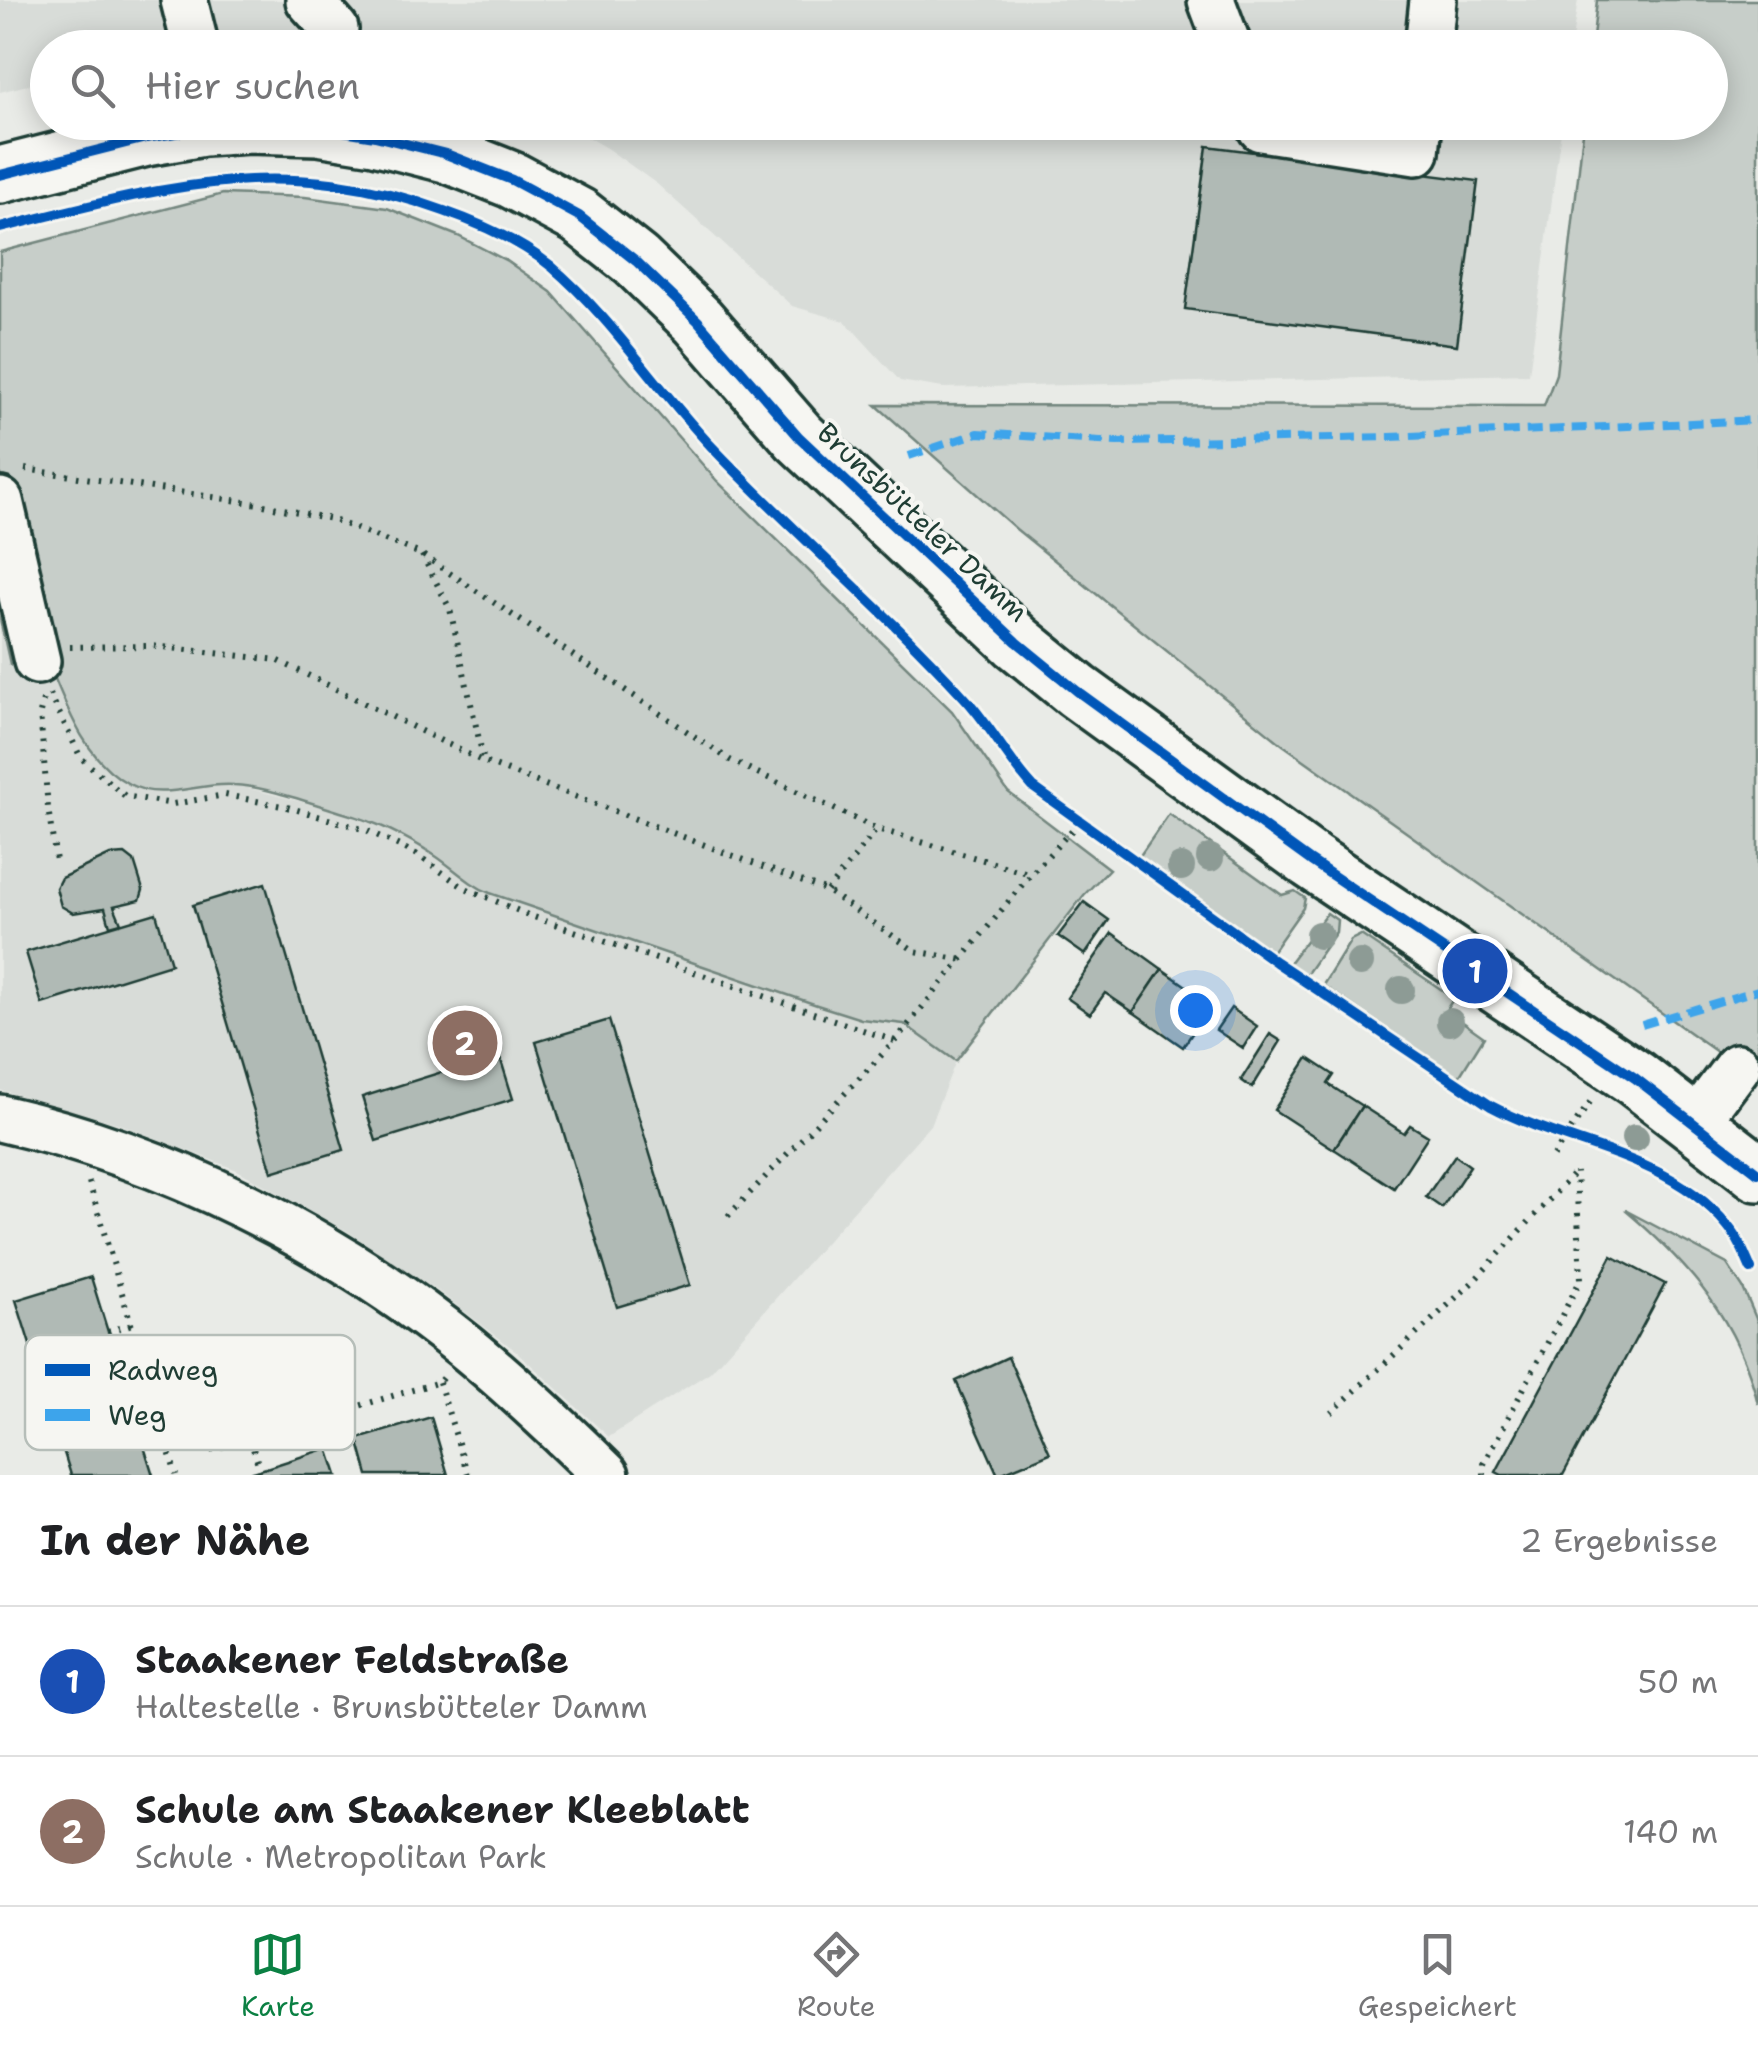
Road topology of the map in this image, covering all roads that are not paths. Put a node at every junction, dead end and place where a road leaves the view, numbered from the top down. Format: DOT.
graph roads {
  1 [pos="184,0"];
  2 [pos="1211,0"];
  3 [pos="1434,0"];
  4 [pos="192,30"];
  5 [pos="1222,30"];
  6 [pos="1430,30"];
  7 [pos="138,140"];
  8 [pos="391,140"];
  9 [pos="1338,140"];
  10 [pos="1417,140"];
  11 [pos="0,175"];
  12 [pos="6,487"];
  13 [pos="36,654"];
  14 [pos="1737,1067"];
  15 [pos="0,1118"];
  16 [pos="1696,1122"];
  17 [pos="1748,1166"];
  18 [pos="1758,1215"];
  19 [pos="606,1475"];
  1 -- 4 [label="street"];
  2 -- 5 [label="street"];
  3 -- 6 [label="street"];
  7 -- 11 [label="main road, Brunsbütteler Damm"];
  8 -- 16 [label="main road, Brunsbütteler Damm"];
  9 -- 10 [label="street"];
  12 -- 13 [label="street"];
  14 -- 16 [label="street"];
  15 -- 19 [label="street"];
  16 -- 17 [label="main road, Brunsbütteler Damm"];
  17 -- 18 [label="main road, Brunsbütteler Damm"];
}
